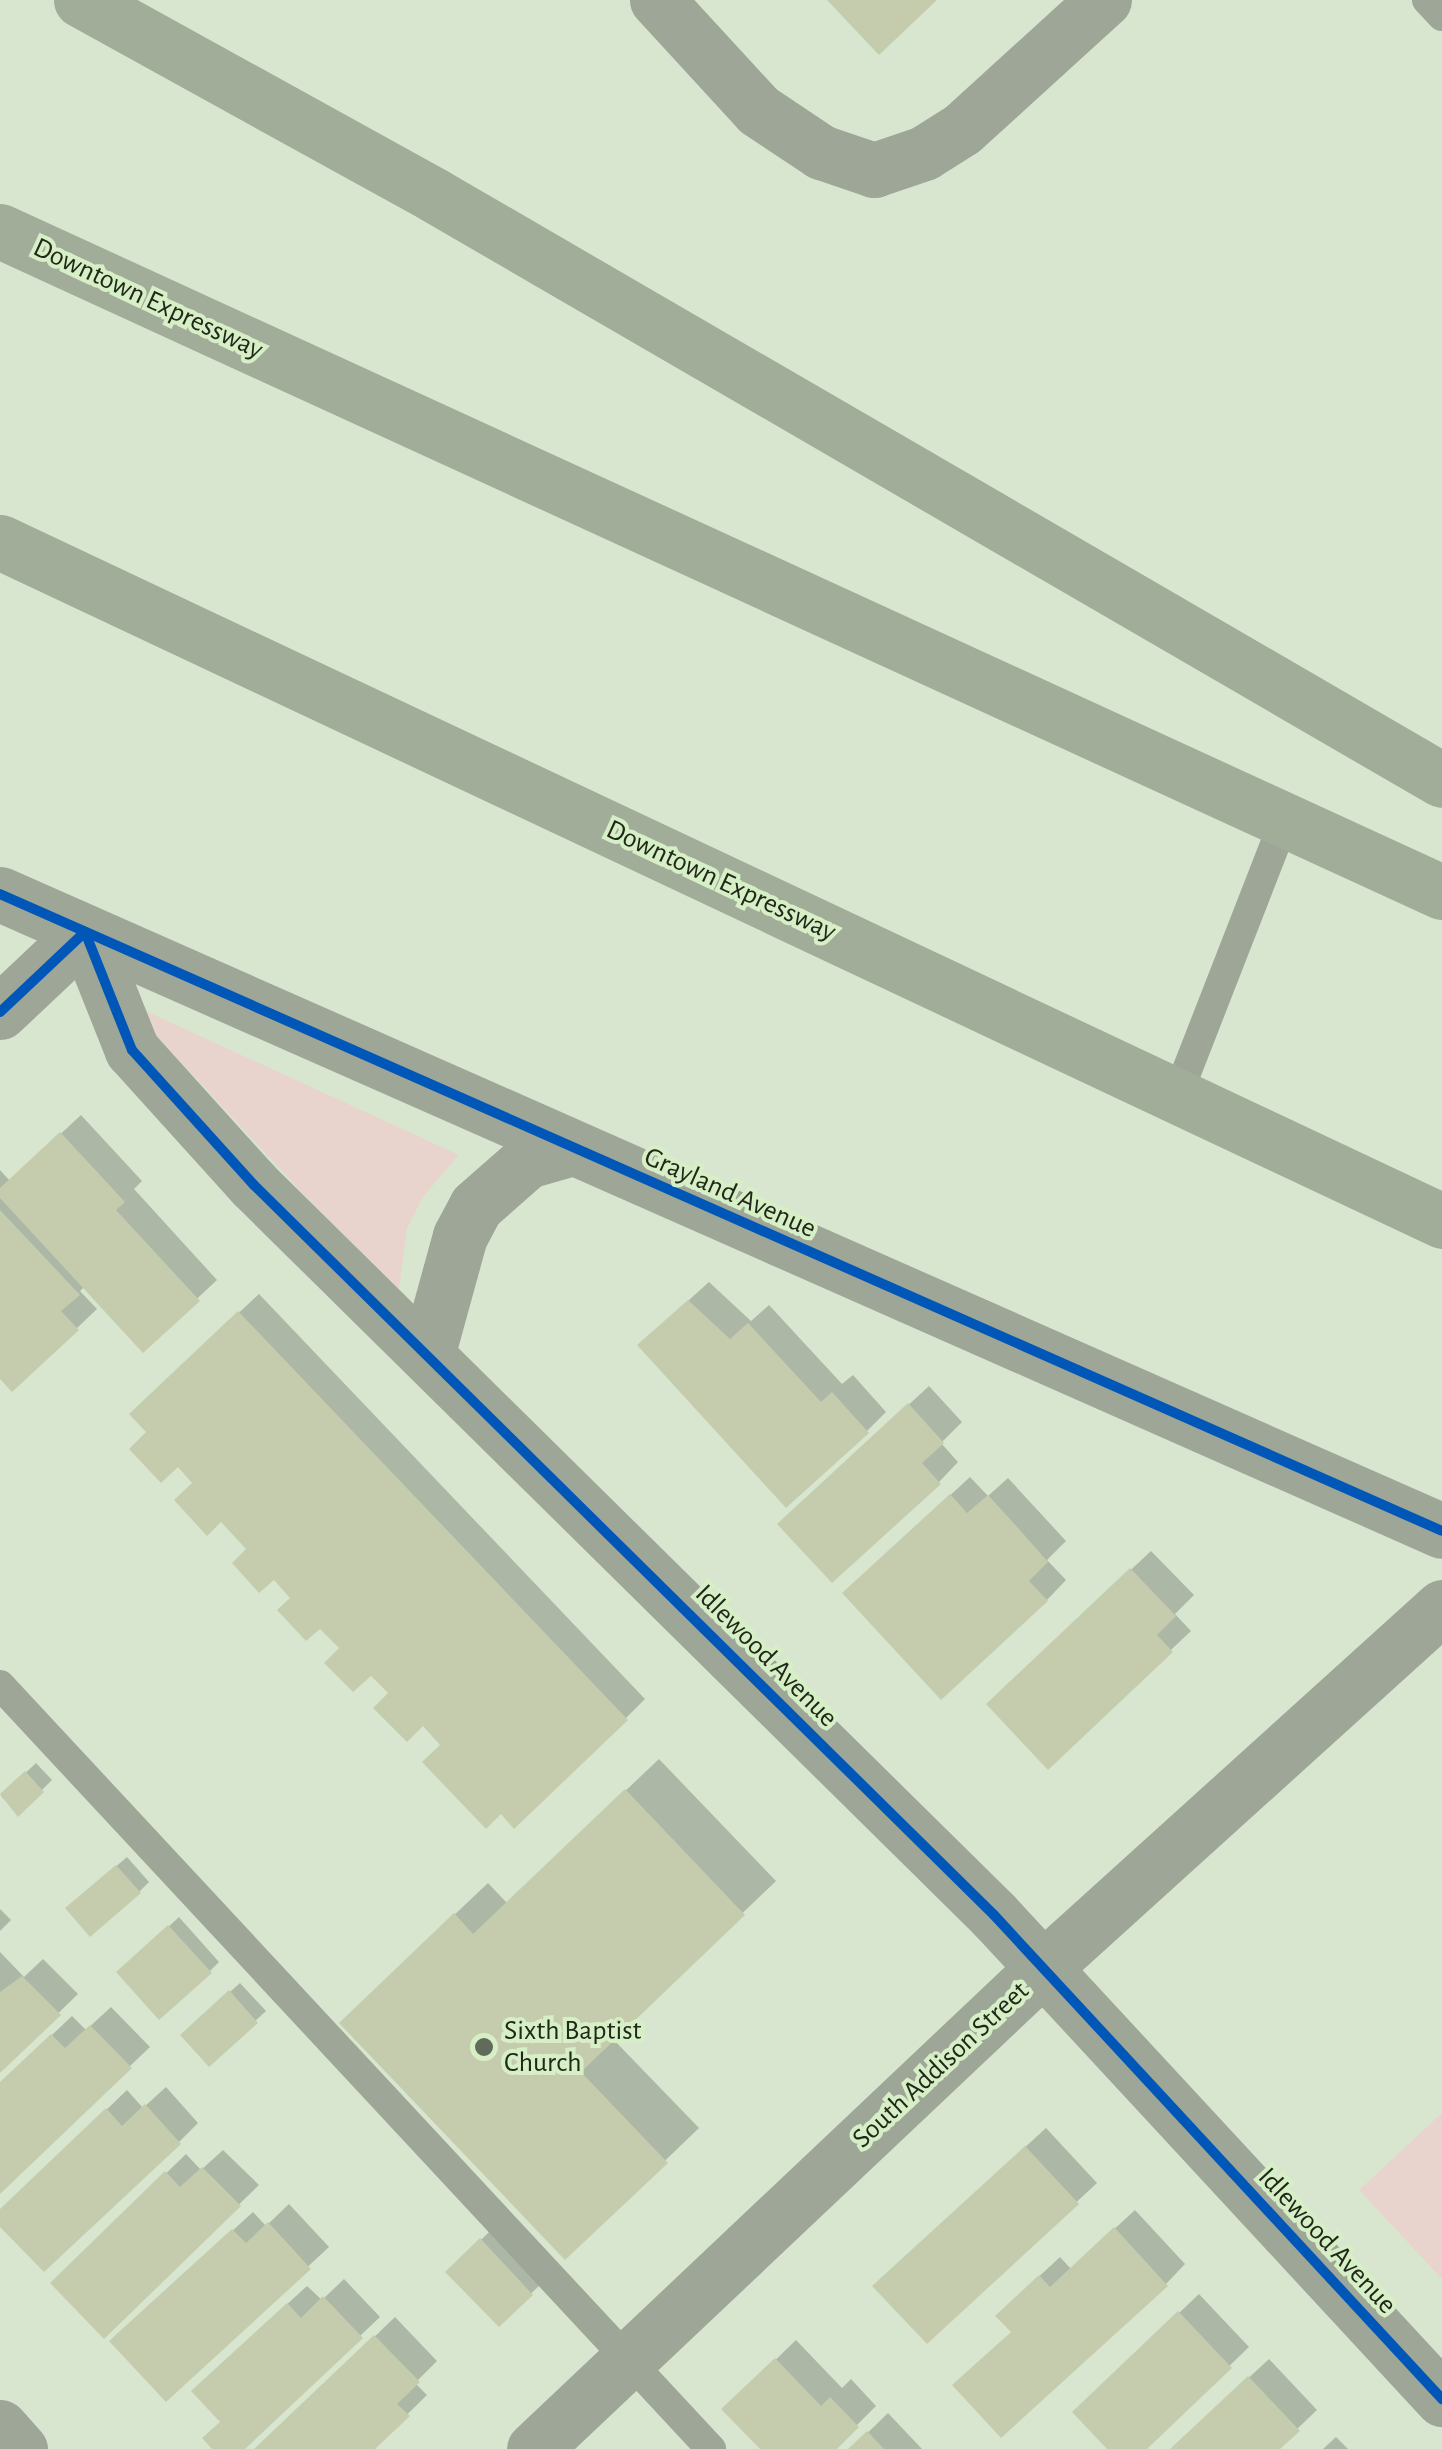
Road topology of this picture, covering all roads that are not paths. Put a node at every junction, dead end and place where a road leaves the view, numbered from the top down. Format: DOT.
graph roads {
  1 [pos="81,0"];
  2 [pos="657,0"];
  3 [pos="1104,0"];
  4 [pos="1428,0"];
  5 [pos="1442,16"];
  6 [pos="0,231"];
  7 [pos="0,542"];
  8 [pos="1442,780"];
  9 [pos="1284,820"];
  10 [pos="1442,892"];
  11 [pos="0,894"];
  12 [pos="85,932"];
  13 [pos="0,1012"];
  14 [pos="1177,1096"];
  15 [pos="572,1148"];
  16 [pos="1442,1221"];
  17 [pos="428,1352"];
  18 [pos="1442,1532"];
  19 [pos="1442,1607"];
  20 [pos="0,1685"];
  21 [pos="1044,1968"];
  22 [pos="628,2360"];
  23 [pos="1442,2399"];
  24 [pos="0,2428"];
  25 [pos="20,2449"];
  26 [pos="534,2449"];
  27 [pos="712,2449"];
  1 -- 8 [label="highway"];
  2 -- 3 [label="street"];
  4 -- 5 [label="lane"];
  6 -- 9 [label="highway, Downtown Expressway"];
  7 -- 14 [label="highway, Downtown Expressway"];
  9 -- 10 [label="highway, Downtown Expressway"];
  9 -- 14 [label="lane"];
  11 -- 12 [label="street, Grayland Avenue"];
  12 -- 13 [label="street"];
  12 -- 15 [label="street, Grayland Avenue"];
  12 -- 17 [label="street, Idlewood Avenue"];
  14 -- 16 [label="highway, Downtown Expressway"];
  15 -- 17 [label="street"];
  15 -- 18 [label="street, Grayland Avenue"];
  17 -- 21 [label="street, Idlewood Avenue"];
  19 -- 21 [label="street, South Addison Street"];
  20 -- 22 [label="lane"];
  21 -- 22 [label="street, South Addison Street"];
  21 -- 23 [label="street, Idlewood Avenue"];
  22 -- 26 [label="street, South Addison Street"];
  22 -- 27 [label="lane"];
  24 -- 25 [label="street"];
}
